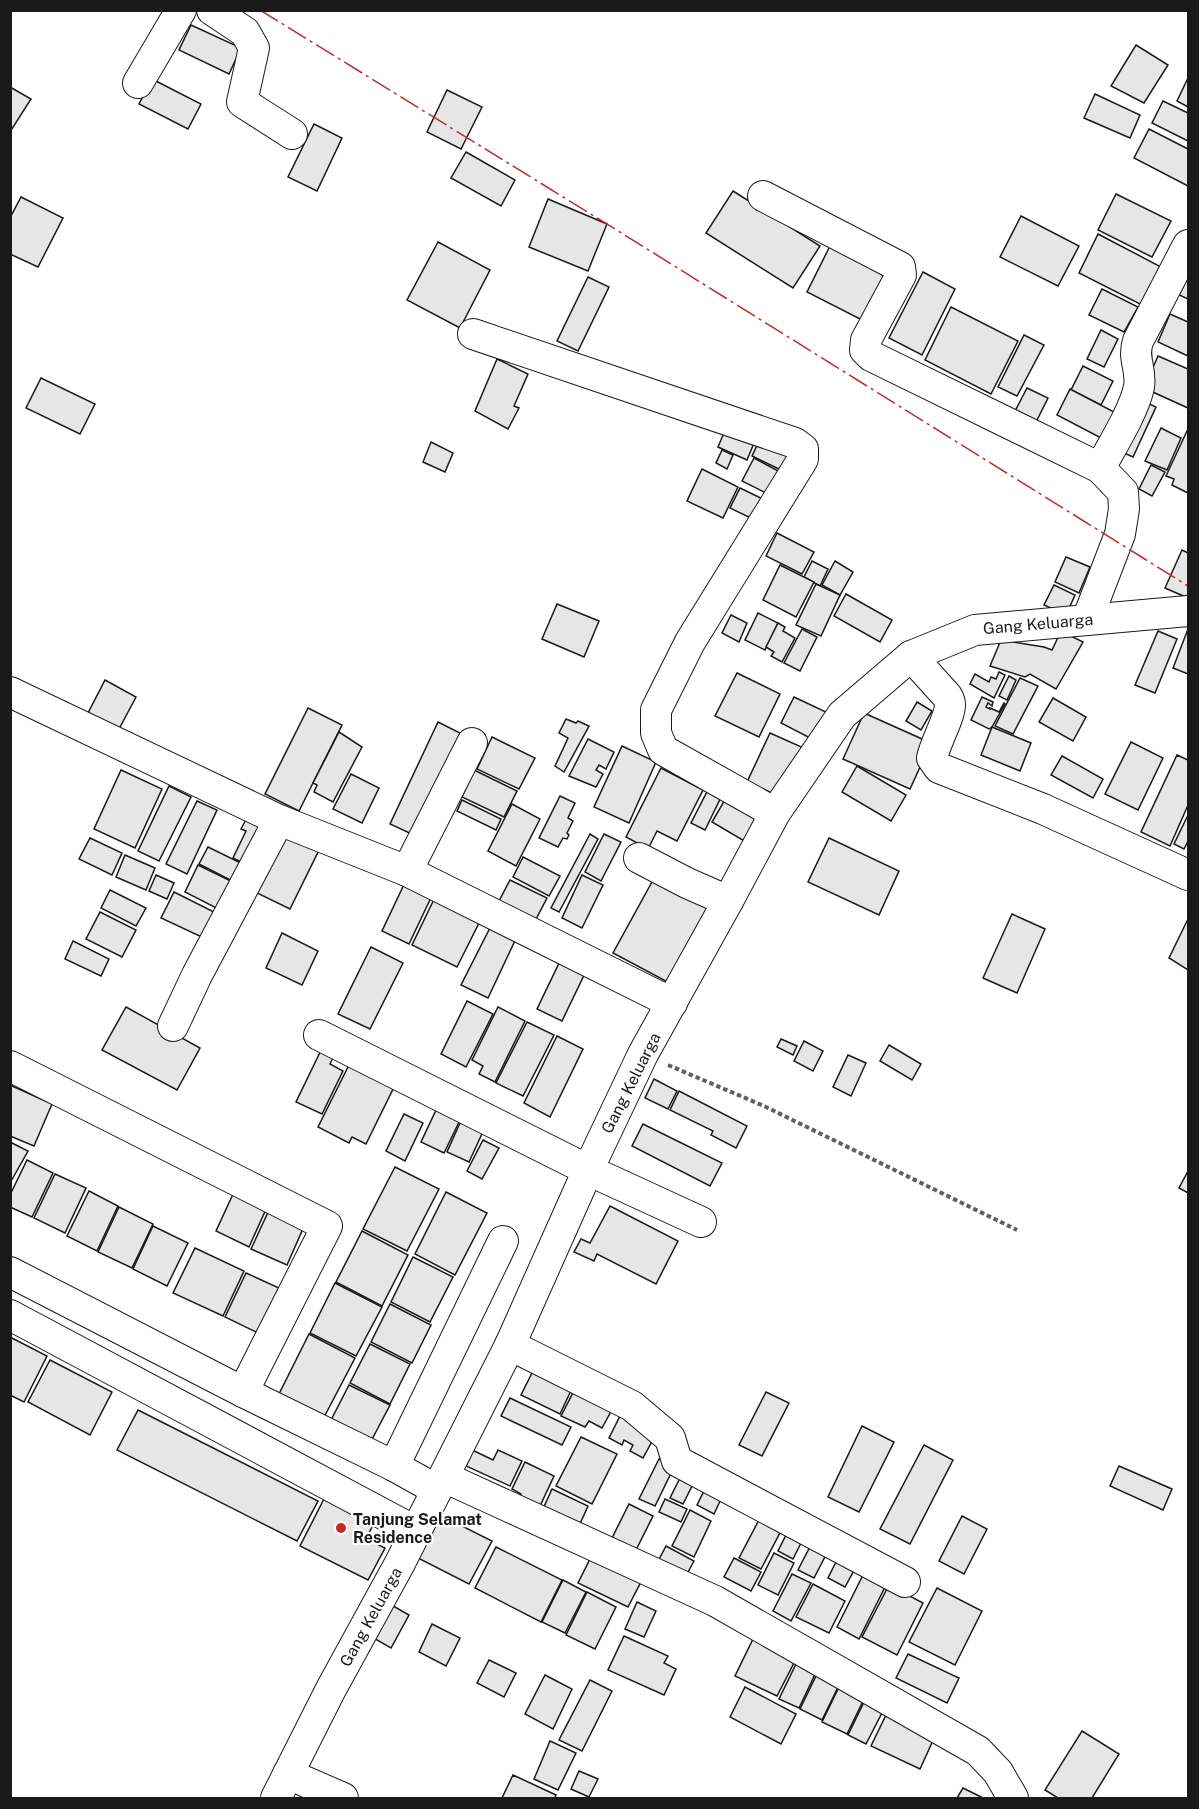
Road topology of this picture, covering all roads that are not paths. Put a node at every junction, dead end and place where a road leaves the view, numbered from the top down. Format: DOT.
graph roads {
  1 [pos="181,10"];
  2 [pos="212,10"];
  3 [pos="138,84"];
  4 [pos="292,134"];
  5 [pos="763,196"];
  6 [pos="1188,245"];
  7 [pos="473,334"];
  8 [pos="1100,468"];
  9 [pos="1188,611"];
  10 [pos="1087,620"];
  11 [pos="921,652"];
  12 [pos="10,692"];
  13 [pos="472,743"];
  14 [pos="775,813"];
  15 [pos="279,820"];
  16 [pos="639,858"];
  17 [pos="407,871"];
  18 [pos="1188,875"];
  19 [pos="728,901"];
  20 [pos="672,1003"];
  21 [pos="172,1026"];
  22 [pos="319,1035"];
  23 [pos="10,1066"];
  24 [pos="588,1170"];
  25 [pos="701,1222"];
  26 [pos="503,1241"];
  27 [pos="10,1272"];
  28 [pos="10,1315"];
  29 [pos="510,1345"];
  30 [pos="243,1392"];
  31 [pos="394,1466"];
  32 [pos="440,1483"];
  33 [pos="415,1531"];
  34 [pos="905,1582"];
  35 [pos="282,1786"];
  36 [pos="343,1798"];
  37 [pos="1013,1798"];
  1 -- 3 [label="street"];
  2 -- 4 [label="street"];
  5 -- 8 [label="street"];
  6 -- 8 [label="street"];
  7 -- 14 [label="street"];
  8 -- 10 [label="street"];
  9 -- 10 [label="street, Gang Keluarga"];
  10 -- 11 [label="street, Gang Keluarga"];
  11 -- 14 [label="street, Gang Keluarga"];
  11 -- 18 [label="street"];
  12 -- 15 [label="street"];
  13 -- 17 [label="street"];
  14 -- 19 [label="street, Gang Keluarga"];
  15 -- 17 [label="street"];
  15 -- 21 [label="street"];
  16 -- 19 [label="street"];
  17 -- 20 [label="street"];
  19 -- 20 [label="street, Gang Keluarga"];
  20 -- 24 [label="street, Gang Keluarga"];
  22 -- 24 [label="street"];
  23 -- 30 [label="street"];
  24 -- 25 [label="street"];
  24 -- 29 [label="street, Gang Keluarga"];
  26 -- 31 [label="street"];
  27 -- 30 [label="street"];
  28 -- 33 [label="street"];
  29 -- 32 [label="street, Gang Keluarga"];
  29 -- 34 [label="street"];
  30 -- 31 [label="street"];
  31 -- 32 [label="street"];
  32 -- 33 [label="street, Gang Keluarga"];
  32 -- 37 [label="street"];
  33 -- 35 [label="street, Gang Keluarga"];
  35 -- 36 [label="street"];
}
